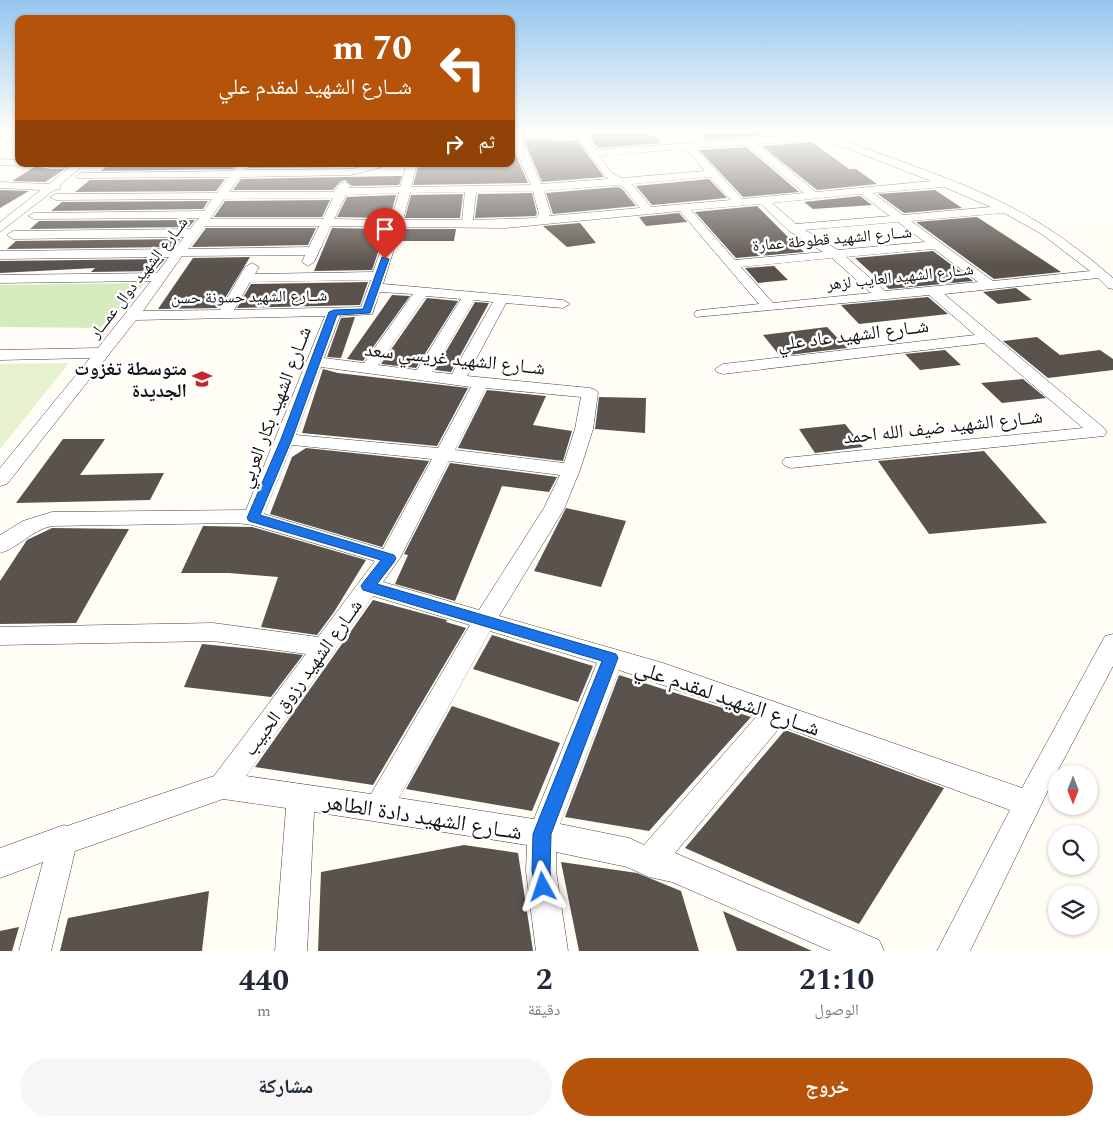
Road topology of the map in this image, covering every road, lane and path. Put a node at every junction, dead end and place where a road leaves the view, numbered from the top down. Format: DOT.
graph roads {
  1 [pos="72,175"];
  2 [pos="75,175"];
  3 [pos="163,175"];
  4 [pos="236,175"];
  5 [pos="350,175"];
  6 [pos="409,175"];
  7 [pos="532,175"];
  8 [pos="609,175"];
  9 [pos="695,175"];
  10 [pos="714,175"];
  11 [pos="789,175"];
  12 [pos="928,175"];
  13 [pos="620,181"];
  14 [pos="948,183"];
  15 [pos="3,187"];
  16 [pos="537,187"];
  17 [pos="471,189"];
  18 [pos="405,190"];
  19 [pos="862,190"];
  20 [pos="54,192"];
  21 [pos="342,192"];
  22 [pos="812,194"];
  23 [pos="143,196"];
  24 [pos="221,196"];
  25 [pos="762,199"];
  26 [pos="739,202"];
  27 [pos="682,207"];
  28 [pos="1009,209"];
  29 [pos="647,210"];
  30 [pos="34,216"];
  31 [pos="901,219"];
  32 [pos="540,220"];
  33 [pos="327,222"];
  34 [pos="202,223"];
  35 [pos="396,223"];
  36 [pos="467,224"];
  37 [pos="0,228"];
  38 [pos="792,228"];
  39 [pos="104,234"];
  40 [pos="4,241"];
  41 [pos="936,245"];
  42 [pos="314,251"];
  43 [pos="261,252"];
  44 [pos="179,253"];
  45 [pos="85,254"];
  46 [pos="835,254"];
  47 [pos="0,255"];
  48 [pos="732,264"];
  49 [pos="1102,274"];
  50 [pos="161,277"];
  51 [pos="301,277"];
  52 [pos="62,278"];
  53 [pos="246,278"];
  54 [pos="0,279"];
  55 [pos="377,282"];
  56 [pos="989,284"];
  57 [pos="1113,284"];
  58 [pos="931,290"];
  59 [pos="422,291"];
  60 [pos="470,295"];
  61 [pos="882,295"];
  62 [pos="501,298"];
  63 [pos="563,304"];
  64 [pos="769,307"];
  65 [pos="366,311"];
  66 [pos="334,312"];
  67 [pos="225,313"];
  68 [pos="701,314"];
  69 [pos="132,316"];
  70 [pos="988,338"];
  71 [pos="101,353"];
  72 [pos="0,355"];
  73 [pos="316,362"];
  74 [pos="368,369"];
  75 [pos="723,369"];
  76 [pos="422,376"];
  77 [pos="457,380"];
  78 [pos="481,383"];
  79 [pos="286,439"];
  80 [pos="442,454"];
  81 [pos="791,462"];
  82 [pos="571,470"];
  83 [pos="0,480"];
  84 [pos="253,518"];
  85 [pos="0,546"];
  86 [pos="389,558"];
  87 [pos="368,586"];
  88 [pos="484,621"];
  89 [pos="0,636"];
  90 [pos="1113,643"];
  91 [pos="323,647"];
  92 [pos="610,658"];
  93 [pos="776,713"];
  94 [pos="223,786"];
  95 [pos="301,797"];
  96 [pos="1028,803"];
  97 [pos="378,809"];
  98 [pos="542,834"];
  99 [pos="64,839"];
  100 [pos="649,862"];
  101 [pos="0,863"];
  102 [pos="35,951"];
  103 [pos="291,951"];
  104 [pos="552,951"];
  105 [pos="868,951"];
  106 [pos="953,951"];
  1 -- 20 [label="street"];
  2 -- 20 [label="street"];
  3 -- 23 [label="street"];
  4 -- 24 [label="street, شــارع الشهيد دوال عمـــار"];
  5 -- 21 [label="street"];
  6 -- 18 [label="street"];
  7 -- 16 [label="street"];
  8 -- 13 [label="street"];
  9 -- 13 [label="street"];
  10 -- 26 [label="street"];
  11 -- 22 [label="street"];
  12 -- 14 [label="street"];
  13 -- 16 [label="street"];
  13 -- 29 [label="street"];
  14 -- 19 [label="street"];
  14 -- 28 [label="street"];
  15 -- 20 [label="street"];
  16 -- 17 [label="street"];
  16 -- 32 [label="street"];
  17 -- 18 [label="street"];
  17 -- 36 [label="street"];
  18 -- 21 [label="street"];
  18 -- 35 [label="street"];
  19 -- 22 [label="street"];
  19 -- 31 [label="street"];
  20 -- 23 [label="street"];
  20 -- 30 [label="street"];
  20 -- 37 [label="street"];
  21 -- 24 [label="street"];
  21 -- 33 [label="street"];
  22 -- 25 [label="street"];
  23 -- 24 [label="street"];
  24 -- 34 [label="street, شــارع الشهيد دوال عمـــار"];
  25 -- 26 [label="street"];
  25 -- 38 [label="street"];
  26 -- 27 [label="street"];
  27 -- 29 [label="street"];
  27 -- 48 [label="street"];
  28 -- 31 [label="street"];
  28 -- 49 [label="street"];
  29 -- 32 [label="street"];
  30 -- 34 [label="street"];
  30 -- 40 [label="street"];
  31 -- 38 [label="street"];
  31 -- 41 [label="street"];
  32 -- 36 [label="street"];
  33 -- 34 [label="street"];
  33 -- 35 [label="street"];
  33 -- 42 [label="street"];
  34 -- 39 [label="street"];
  34 -- 44 [label="street, شــارع الشهيد دوال عمـــار"];
  35 -- 36 [label="street"];
  35 -- 55 [label="street"];
  38 -- 46 [label="street"];
  39 -- 40 [label="street"];
  39 -- 45 [label="street"];
  41 -- 46 [label="street, شــارع الشهيد قطوطة عمارة"];
  41 -- 56 [label="street"];
  42 -- 43 [label="street"];
  42 -- 51 [label="street"];
  43 -- 44 [label="street"];
  43 -- 53 [label="street"];
  44 -- 45 [label="street"];
  44 -- 50 [label="street, شــارع الشهيد دوال عمـــار"];
  45 -- 47 [label="street"];
  45 -- 52 [label="street"];
  46 -- 48 [label="street, شــارع الشهيد قطوطة عمارة"];
  46 -- 61 [label="street"];
  48 -- 64 [label="street"];
  49 -- 56 [label="street, شــارع الشهيد العايب لزهر"];
  49 -- 57 [label="street"];
  50 -- 52 [label="street"];
  50 -- 69 [label="street, شــارع الشهيد دوال عمـــار"];
  51 -- 53 [label="street"];
  51 -- 55 [label="street"];
  52 -- 54 [label="street"];
  53 -- 67 [label="street"];
  55 -- 59 [label="street"];
  55 -- 65 [label="street"];
  56 -- 58 [label="street, شــارع الشهيد العايب لزهر"];
  58 -- 61 [label="street, شــارع الشهيد العايب لزهر"];
  58 -- 70 [label="street"];
  59 -- 60 [label="street"];
  59 -- 74 [label="street"];
  60 -- 62 [label="street"];
  60 -- 76 [label="street"];
  61 -- 64 [label="street, شــارع الشهيد العايب لزهر"];
  62 -- 63 [label="street"];
  62 -- 77 [label="street"];
  64 -- 68 [label="street, شــارع الشهيد العايب لزهر"];
  65 -- 66 [label="street, شــارع الشهيد حسونة حسن"];
  66 -- 67 [label="street, شــارع الشهيد حسونة حسن"];
  66 -- 73 [label="street, شــارع الشهيد بكار العربي"];
  67 -- 69 [label="street, شــارع الشهيد حسونة حسن"];
  69 -- 71 [label="street, شــارع الشهيد دوال عمـــار"];
  70 -- 75 [label="street, شــارع الشهيد عاد علي"];
  70 -- 81 [label="street, شــارع الشهيد ضيف الله احمد"];
  71 -- 72 [label="street"];
  71 -- 83 [label="street, شــارع الشهيد دوال عمـــار"];
  73 -- 74 [label="street, شــارع الشهيد غريسي سعد"];
  73 -- 79 [label="street, شــارع الشهيد بكار العربي"];
  74 -- 76 [label="street, شــارع الشهيد غريسي سعد"];
  76 -- 77 [label="street, شــارع الشهيد غريسي سعد"];
  77 -- 78 [label="street, شــارع الشهيد غريسي سعد"];
  78 -- 80 [label="street, شــارع الشهيد رزوق الحبيب"];
  78 -- 82 [label="street, شــارع الشهيد غريسي سعد"];
  79 -- 80 [label="street"];
  79 -- 84 [label="street, شــارع الشهيد بكار العربي"];
  80 -- 82 [label="street"];
  80 -- 86 [label="street, شــارع الشهيد رزوق الحبيب"];
  82 -- 88 [label="street"];
  84 -- 85 [label="street"];
  84 -- 86 [label="street"];
  86 -- 87 [label="street, شــارع الشهيد رزوق الحبيب"];
  87 -- 88 [label="street, شــارع الشهيد لمقدم علي"];
  87 -- 91 [label="street, شــارع الشهيد رزوق الحبيب"];
  88 -- 92 [label="street, شــارع الشهيد لمقدم علي"];
  88 -- 97 [label="street"];
  89 -- 91 [label="street"];
  90 -- 96 [label="street"];
  91 -- 94 [label="street, شــارع الشهيد رزوق الحبيب"];
  92 -- 93 [label="street, شــارع الشهيد لمقدم علي"];
  92 -- 98 [label="street"];
  93 -- 96 [label="street, شــارع الشهيد لمقدم علي"];
  93 -- 100 [label="street"];
  94 -- 95 [label="street, شــارع الشهيد دادة الطاهر"];
  94 -- 99 [label="street, شــارع الشهيد دادة الطاهر"];
  95 -- 97 [label="street, شــارع الشهيد دادة الطاهر"];
  95 -- 103 [label="street"];
  96 -- 106 [label="street"];
  97 -- 98 [label="street, شــارع الشهيد دادة الطاهر"];
  98 -- 100 [label="street, شــارع الشهيد دادة الطاهر"];
  98 -- 104 [label="street"];
  99 -- 101 [label="street, شــارع الشهيد دادة الطاهر"];
  99 -- 102 [label="street"];
  100 -- 105 [label="street, شــارع الشهيد دادة الطاهر"];
}
